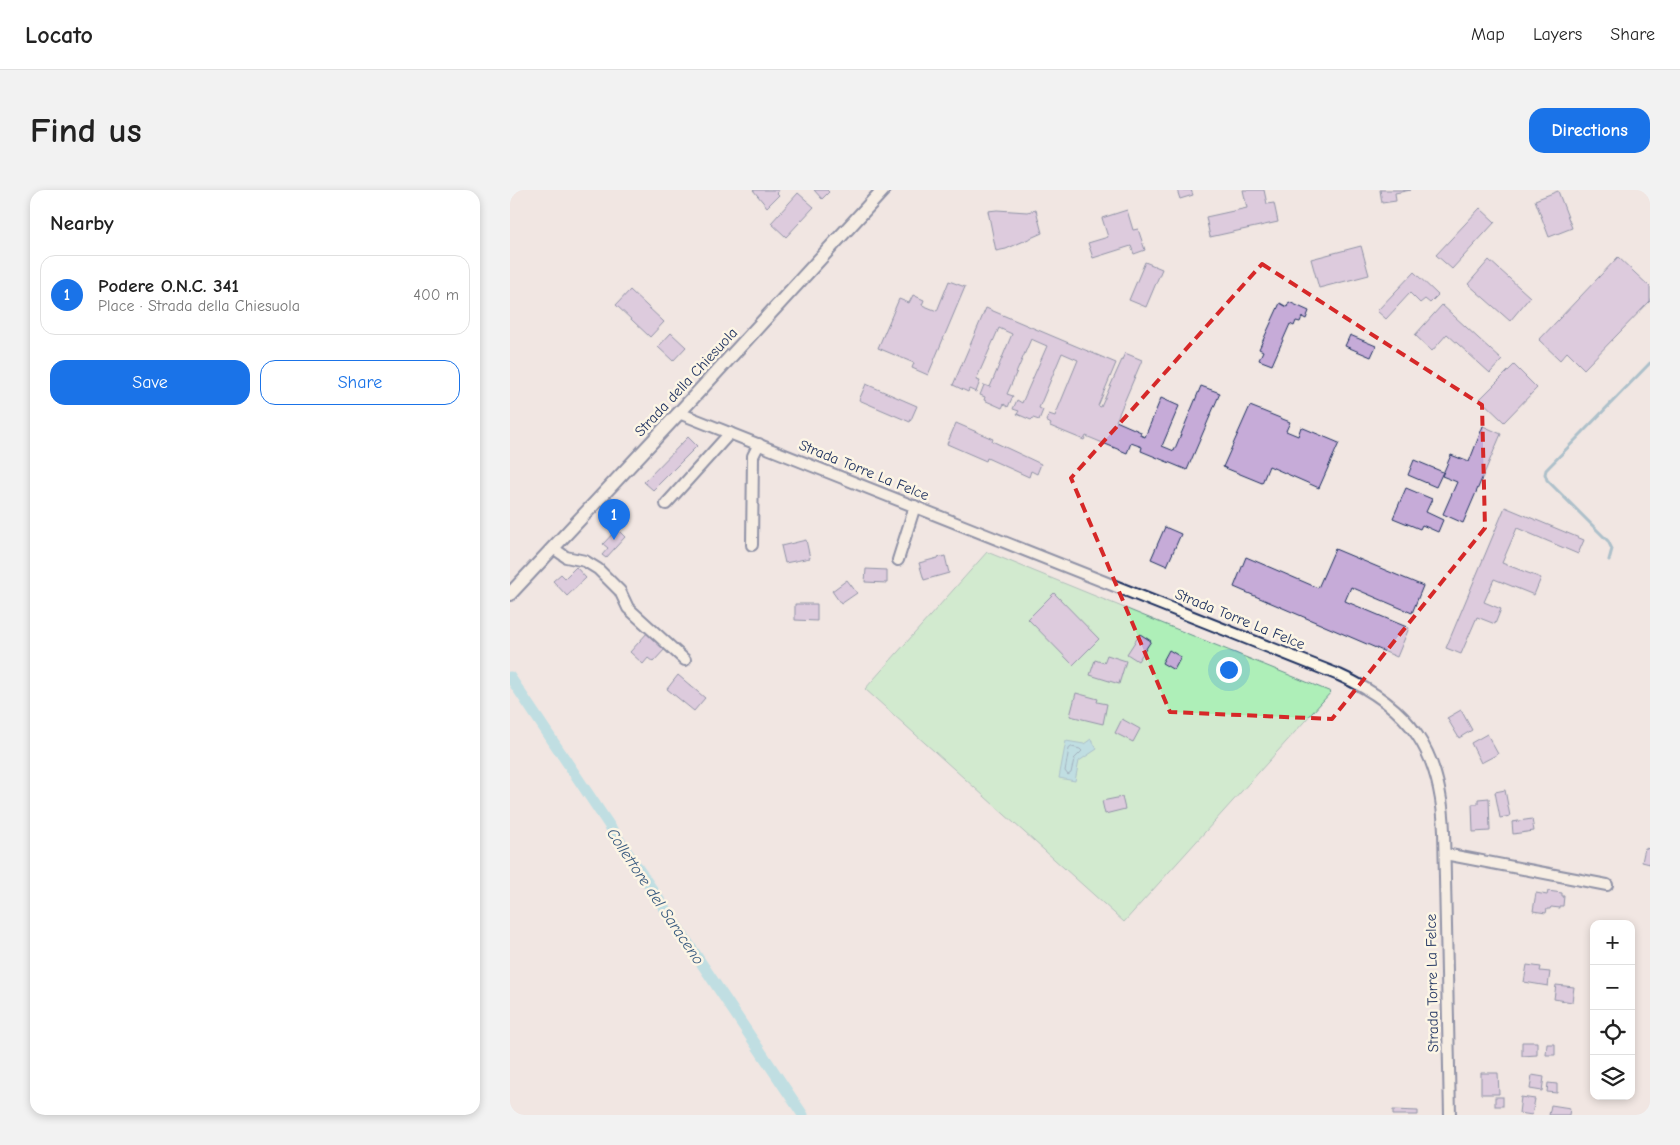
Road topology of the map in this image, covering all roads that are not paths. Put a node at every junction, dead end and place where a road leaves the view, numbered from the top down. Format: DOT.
graph roads {
  1 [pos="883,190"];
  2 [pos="680,413"];
  3 [pos="730,433"];
  4 [pos="759,444"];
  5 [pos="666,504"];
  6 [pos="914,506"];
  7 [pos="752,545"];
  8 [pos="553,548"];
  9 [pos="898,560"];
  10 [pos="510,594"];
  11 [pos="685,660"];
  12 [pos="1445,854"];
  13 [pos="1607,885"];
  14 [pos="1450,1115"];
  1 -- 2 [label="street, Strada della Chiesuola"];
  2 -- 3 [label="street, Strada Torre La Felce"];
  2 -- 8 [label="street, Strada della Chiesuola"];
  3 -- 4 [label="street, Strada Torre La Felce"];
  3 -- 5 [label="street"];
  4 -- 6 [label="street, Strada Torre La Felce"];
  4 -- 7 [label="street"];
  6 -- 9 [label="street"];
  6 -- 12 [label="street, Strada Torre La Felce"];
  8 -- 10 [label="street, Strada della Chiesuola"];
  8 -- 11 [label="street"];
  12 -- 13 [label="street"];
  12 -- 14 [label="street, Strada Torre La Felce"];
}
